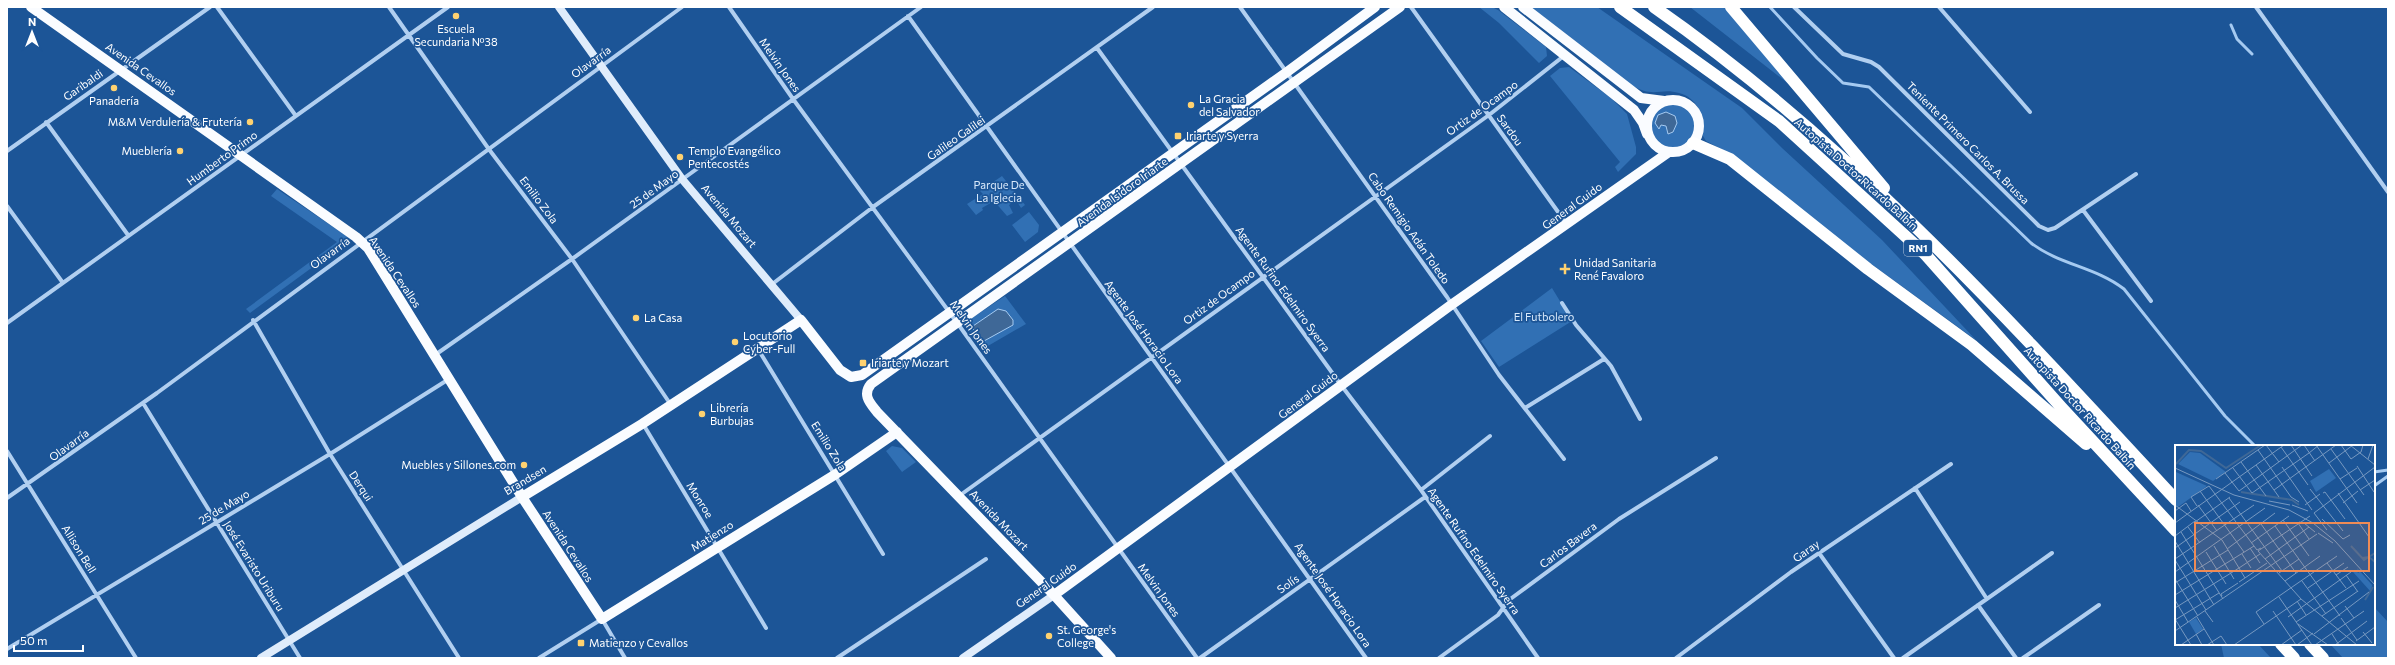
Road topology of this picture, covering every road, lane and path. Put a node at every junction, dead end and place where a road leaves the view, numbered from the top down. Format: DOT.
graph roads {
  1 [pos="31,7"];
  2 [pos="210,7"];
  3 [pos="217,7"];
  4 [pos="389,7"];
  5 [pos="448,7"];
  6 [pos="560,7"];
  7 [pos="682,7"];
  8 [pos="729,7"];
  9 [pos="921,7"];
  10 [pos="1153,7"];
  11 [pos="1240,7"];
  12 [pos="1375,7"];
  13 [pos="1411,7"];
  14 [pos="1504,7"];
  15 [pos="1522,7"];
  16 [pos="1620,7"];
  17 [pos="1654,7"];
  18 [pos="1731,7"];
  19 [pos="1794,7"];
  20 [pos="1939,7"];
  21 [pos="2256,7"];
  22 [pos="1393,9"];
  23 [pos="908,16"];
  24 [pos="409,34"];
  25 [pos="1098,48"];
  26 [pos="1565,54"];
  27 [pos="602,65"];
  28 [pos="121,70"];
  29 [pos="1287,72"];
  30 [pos="1294,82"];
  31 [pos="793,99"];
  32 [pos="1664,101"];
  33 [pos="2030,112"];
  34 [pos="1489,115"];
  35 [pos="296,116"];
  36 [pos="46,122"];
  37 [pos="987,127"];
  38 [pos="1647,134"];
  39 [pos="1694,143"];
  40 [pos="488,148"];
  41 [pos="7,151"];
  42 [pos="1669,152"];
  43 [pos="1173,153"];
  44 [pos="241,155"];
  45 [pos="1182,164"];
  46 [pos="2136,174"];
  47 [pos="682,179"];
  48 [pos="2388,192"];
  49 [pos="1375,196"];
  50 [pos="7,206"];
  51 [pos="873,207"];
  52 [pos="2083,210"];
  53 [pos="1906,216"];
  54 [pos="1567,224"];
  55 [pos="1062,232"];
  56 [pos="128,235"];
  57 [pos="361,241"];
  58 [pos="1070,244"];
  59 [pos="572,259"];
  60 [pos="1264,276"];
  61 [pos="62,283"];
  62 [pos="771,285"];
  63 [pos="2151,301"];
  64 [pos="1562,303"];
  65 [pos="1451,305"];
  66 [pos="950,313"];
  67 [pos="253,320"];
  68 [pos="801,320"];
  69 [pos="7,323"];
  70 [pos="958,324"];
  71 [pos="758,350"];
  72 [pos="435,355"];
  73 [pos="1151,358"];
  74 [pos="1604,359"];
  75 [pos="847,376"];
  76 [pos="450,379"];
  77 [pos="1341,386"];
  78 [pos="867,400"];
  79 [pos="143,403"];
  80 [pos="671,405"];
  81 [pos="1525,408"];
  82 [pos="1640,419"];
  83 [pos="642,424"];
  84 [pos="896,432"];
  85 [pos="1490,436"];
  86 [pos="1040,437"];
  87 [pos="7,451"];
  88 [pos="330,454"];
  89 [pos="1716,458"];
  90 [pos="1564,459"];
  91 [pos="1951,464"];
  92 [pos="1232,467"];
  93 [pos="836,474"];
  94 [pos="29,485"];
  95 [pos="1915,488"];
  96 [pos="1421,490"];
  97 [pos="2137,490"];
  98 [pos="522,496"];
  99 [pos="959,496"];
  100 [pos="1425,497"];
  101 [pos="7,498"];
  102 [pos="2175,499"];
  103 [pos="216,523"];
  104 [pos="2175,530"];
  105 [pos="718,546"];
  106 [pos="1118,549"];
  107 [pos="1819,553"];
  108 [pos="2052,553"];
  109 [pos="883,554"];
  110 [pos="986,559"];
  111 [pos="404,568"];
  112 [pos="1311,579"];
  113 [pos="97,595"];
  114 [pos="1054,595"];
  115 [pos="1987,599"];
  116 [pos="1978,605"];
  117 [pos="2099,605"];
  118 [pos="1504,608"];
  119 [pos="602,619"];
  120 [pos="766,628"];
  121 [pos="289,640"];
  122 [pos="2282,645"];
  123 [pos="2311,645"];
  124 [pos="7,649"];
  125 [pos="136,658"];
  126 [pos="261,658"];
  127 [pos="300,658"];
  128 [pos="459,658"];
  129 [pos="540,658"];
  130 [pos="625,658"];
  131 [pos="837,658"];
  132 [pos="963,658"];
  133 [pos="1110,658"];
  134 [pos="1197,658"];
  135 [pos="1200,658"];
  136 [pos="1366,658"];
  137 [pos="1439,658"];
  138 [pos="1538,658"];
  139 [pos="1676,658"];
  140 [pos="1894,658"];
  141 [pos="1903,658"];
  142 [pos="2016,658"];
  143 [pos="2023,658"];
  144 [pos="2294,658"];
  145 [pos="2323,658"];
  1 -- 28 [label="main road, Avenida Cevallos"];
  2 -- 28 [label="street, Garibaldi"];
  3 -- 35 [label="street"];
  4 -- 24 [label="street, Emilio Zola"];
  5 -- 24 [label="street, Humberto Primo"];
  6 -- 27 [label="main road, Avenida Mozart"];
  7 -- 27 [label="street, Olavarría"];
  8 -- 31 [label="street, Melvin Jones"];
  9 -- 23 [label="street, 25 de Mayo"];
  10 -- 25 [label="street, Galileo Galilei"];
  11 -- 29 [label="street, Cabo Remigio Adán Toledo"];
  12 -- 29 [label="main road, Avenida Isidoro Iriarte"];
  13 -- 34 [label="street, Sardou"];
  14 -- 26 [label="main road"];
  15 -- 32 [label="main road"];
  16 -- 97 [label="highway, Autopista Doctor Ricardo Balbín / RN1"];
  17 -- 53 [label="highway, Autopista Doctor Ricardo Balbín / RN1"];
  18 -- 53 [label="highway"];
  19 -- 52 [label="street, Teniente Primero Carlos A. Brussa"];
  20 -- 33 [label="street"];
  21 -- 48 [label="street"];
  22 -- 30 [label="main road, Avenida Isidoro Iriarte"];
  23 -- 31 [label="street, 25 de Mayo"];
  23 -- 37 [label="street, Agente José Horacio Lora"];
  24 -- 35 [label="street, Humberto Primo"];
  24 -- 40 [label="street, Emilio Zola"];
  25 -- 37 [label="street, Galileo Galilei"];
  25 -- 43 [label="street, Agente Rufino Edelmiro Syerra"];
  26 -- 34 [label="street, Ortiz de Ocampo"];
  26 -- 38 [label="main road"];
  27 -- 40 [label="street, Olavarría"];
  27 -- 47 [label="main road, Avenida Mozart"];
  28 -- 36 [label="street, Garibaldi"];
  28 -- 44 [label="main road, Avenida Cevallos"];
  29 -- 30 [label="street, Cabo Remigio Adán Toledo"];
  29 -- 43 [label="main road, Avenida Isidoro Iriarte"];
  30 -- 45 [label="main road, Avenida Isidoro Iriarte"];
  30 -- 49 [label="street, Cabo Remigio Adán Toledo"];
  31 -- 47 [label="street, 25 de Mayo"];
  31 -- 51 [label="street, Melvin Jones"];
  32 -- 38 [label="main road"];
  32 -- 39 [label="main road"];
  34 -- 49 [label="street, Ortiz de Ocampo"];
  34 -- 54 [label="street, Sardou"];
  35 -- 44 [label="street, Humberto Primo"];
  36 -- 41 [label="street, Garibaldi"];
  36 -- 56 [label="street"];
  37 -- 51 [label="street, Galileo Galilei"];
  37 -- 55 [label="street, Agente José Horacio Lora"];
  38 -- 42 [label="main road"];
  39 -- 42 [label="main road"];
  39 -- 97 [label="highway"];
  40 -- 57 [label="street, Olavarría"];
  40 -- 59 [label="street, Emilio Zola"];
  42 -- 54 [label="main road, General Guido"];
  43 -- 45 [label="street, Agente Rufino Edelmiro Syerra"];
  43 -- 55 [label="main road, Avenida Isidoro Iriarte"];
  44 -- 56 [label="street, Humberto Primo"];
  44 -- 57 [label="main road, Avenida Cevallos"];
  45 -- 58 [label="main road, Avenida Isidoro Iriarte"];
  45 -- 60 [label="street, Agente Rufino Edelmiro Syerra"];
  46 -- 52 [label="street, Teniente Primero Carlos A. Brussa"];
  47 -- 59 [label="street, 25 de Mayo"];
  47 -- 62 [label="main road, Avenida Mozart"];
  49 -- 60 [label="street, Ortiz de Ocampo"];
  49 -- 65 [label="street, Cabo Remigio Adán Toledo"];
  50 -- 61 [label="street"];
  51 -- 62 [label="street, Galileo Galilei"];
  51 -- 66 [label="street, Melvin Jones"];
  52 -- 63 [label="street"];
  53 -- 102 [label="highway, Autopista Doctor Ricardo Balbín / RN1"];
  54 -- 65 [label="main road, General Guido"];
  55 -- 58 [label="street, Agente José Horacio Lora"];
  55 -- 66 [label="main road, Avenida Isidoro Iriarte"];
  56 -- 61 [label="street, Humberto Primo"];
  57 -- 67 [label="street, Olavarría"];
  57 -- 72 [label="main road, Avenida Cevallos"];
  58 -- 70 [label="main road, Avenida Isidoro Iriarte"];
  58 -- 73 [label="street, Agente José Horacio Lora"];
  59 -- 72 [label="street, 25 de Mayo"];
  59 -- 80 [label="street, Emilio Zola"];
  60 -- 73 [label="street, Ortiz de Ocampo"];
  60 -- 77 [label="street, Agente Rufino Edelmiro Syerra"];
  61 -- 69 [label="street, Humberto Primo"];
  62 -- 68 [label="main road, Avenida Mozart"];
  64 -- 74 [label="street"];
  65 -- 77 [label="main road, General Guido"];
  65 -- 81 [label="street, Cabo Remigio Adán Toledo"];
  66 -- 70 [label="street, Melvin Jones"];
  66 -- 75 [label="main road, Avenida Isidoro Iriarte"];
  67 -- 79 [label="street, Olavarría"];
  67 -- 88 [label="street, Derqui"];
  68 -- 71 [label="main road, Brandsen"];
  68 -- 75 [label="main road, Avenida Mozart"];
  70 -- 78 [label="main road, Avenida Isidoro Iriarte"];
  70 -- 86 [label="street, Melvin Jones"];
  71 -- 80 [label="main road, Brandsen"];
  71 -- 93 [label="street, Emilio Zola"];
  72 -- 76 [label="main road, Avenida Cevallos"];
  73 -- 86 [label="street, Ortiz de Ocampo"];
  73 -- 92 [label="street, Agente José Horacio Lora"];
  74 -- 81 [label="street"];
  74 -- 82 [label="street"];
  76 -- 88 [label="street, 25 de Mayo"];
  76 -- 98 [label="main road, Avenida Cevallos"];
  77 -- 92 [label="main road, General Guido"];
  77 -- 96 [label="street, Agente Rufino Edelmiro Syerra"];
  78 -- 84 [label="main road, Avenida Mozart"];
  79 -- 94 [label="street, Olavarría"];
  79 -- 103 [label="street, José Evaristo Uriburu"];
  80 -- 83 [label="main road, Brandsen"];
  81 -- 90 [label="street, Cabo Remigio Adán Toledo"];
  83 -- 98 [label="main road, Brandsen"];
  83 -- 105 [label="street, Monroe"];
  84 -- 93 [label="main road, Matienzo"];
  84 -- 99 [label="main road, Avenida Mozart"];
  85 -- 96 [label="street"];
  86 -- 99 [label="street, Ortiz de Ocampo"];
  86 -- 106 [label="street, Melvin Jones"];
  87 -- 94 [label="street, Allison Bell"];
  88 -- 103 [label="street, 25 de Mayo"];
  88 -- 111 [label="street, Derqui"];
  89 -- 118 [label="street, Carlos Bavera"];
  91 -- 95 [label="street, Garay"];
  92 -- 106 [label="main road, General Guido"];
  92 -- 112 [label="street, Agente José Horacio Lora"];
  93 -- 105 [label="main road, Matienzo"];
  93 -- 109 [label="street, Emilio Zola"];
  94 -- 101 [label="street, Olavarría"];
  94 -- 113 [label="street, Allison Bell"];
  95 -- 107 [label="street, Garay"];
  95 -- 115 [label="street"];
  96 -- 100 [label="street, Agente Rufino Edelmiro Syerra"];
  97 -- 104 [label="highway, Autopista Doctor Ricardo Balbín / RN1"];
  98 -- 111 [label="main road, Brandsen"];
  98 -- 119 [label="main road, Avenida Cevallos"];
  99 -- 114 [label="main road, Avenida Mozart"];
  100 -- 112 [label="street, Solís"];
  100 -- 118 [label="street, Agente Rufino Edelmiro Syerra"];
  103 -- 113 [label="street, 25 de Mayo"];
  103 -- 121 [label="street, José Evaristo Uriburu"];
  105 -- 119 [label="main road, Matienzo"];
  105 -- 120 [label="street, Monroe"];
  106 -- 114 [label="main road, General Guido"];
  106 -- 134 [label="street, Melvin Jones"];
  107 -- 139 [label="street, Garay"];
  107 -- 140 [label="street"];
  108 -- 115 [label="street"];
  110 -- 131 [label="street"];
  111 -- 121 [label="main road, Brandsen"];
  111 -- 128 [label="street, Derqui"];
  112 -- 135 [label="street, Solís"];
  112 -- 136 [label="street, Agente José Horacio Lora"];
  113 -- 124 [label="street, 25 de Mayo"];
  113 -- 125 [label="street, Allison Bell"];
  114 -- 132 [label="main road, General Guido"];
  114 -- 133 [label="main road, Avenida Mozart"];
  115 -- 116 [label="street"];
  116 -- 141 [label="street"];
  116 -- 142 [label="street"];
  117 -- 143 [label="street"];
  118 -- 137 [label="street, Carlos Bavera"];
  118 -- 138 [label="street, Agente Rufino Edelmiro Syerra"];
  119 -- 129 [label="street, Matienzo"];
  119 -- 130 [label="street, Avenida Cevallos"];
  121 -- 126 [label="main road, Brandsen"];
  121 -- 127 [label="street, José Evaristo Uriburu"];
  122 -- 144 [label="highway"];
  123 -- 145 [label="highway"];
}
